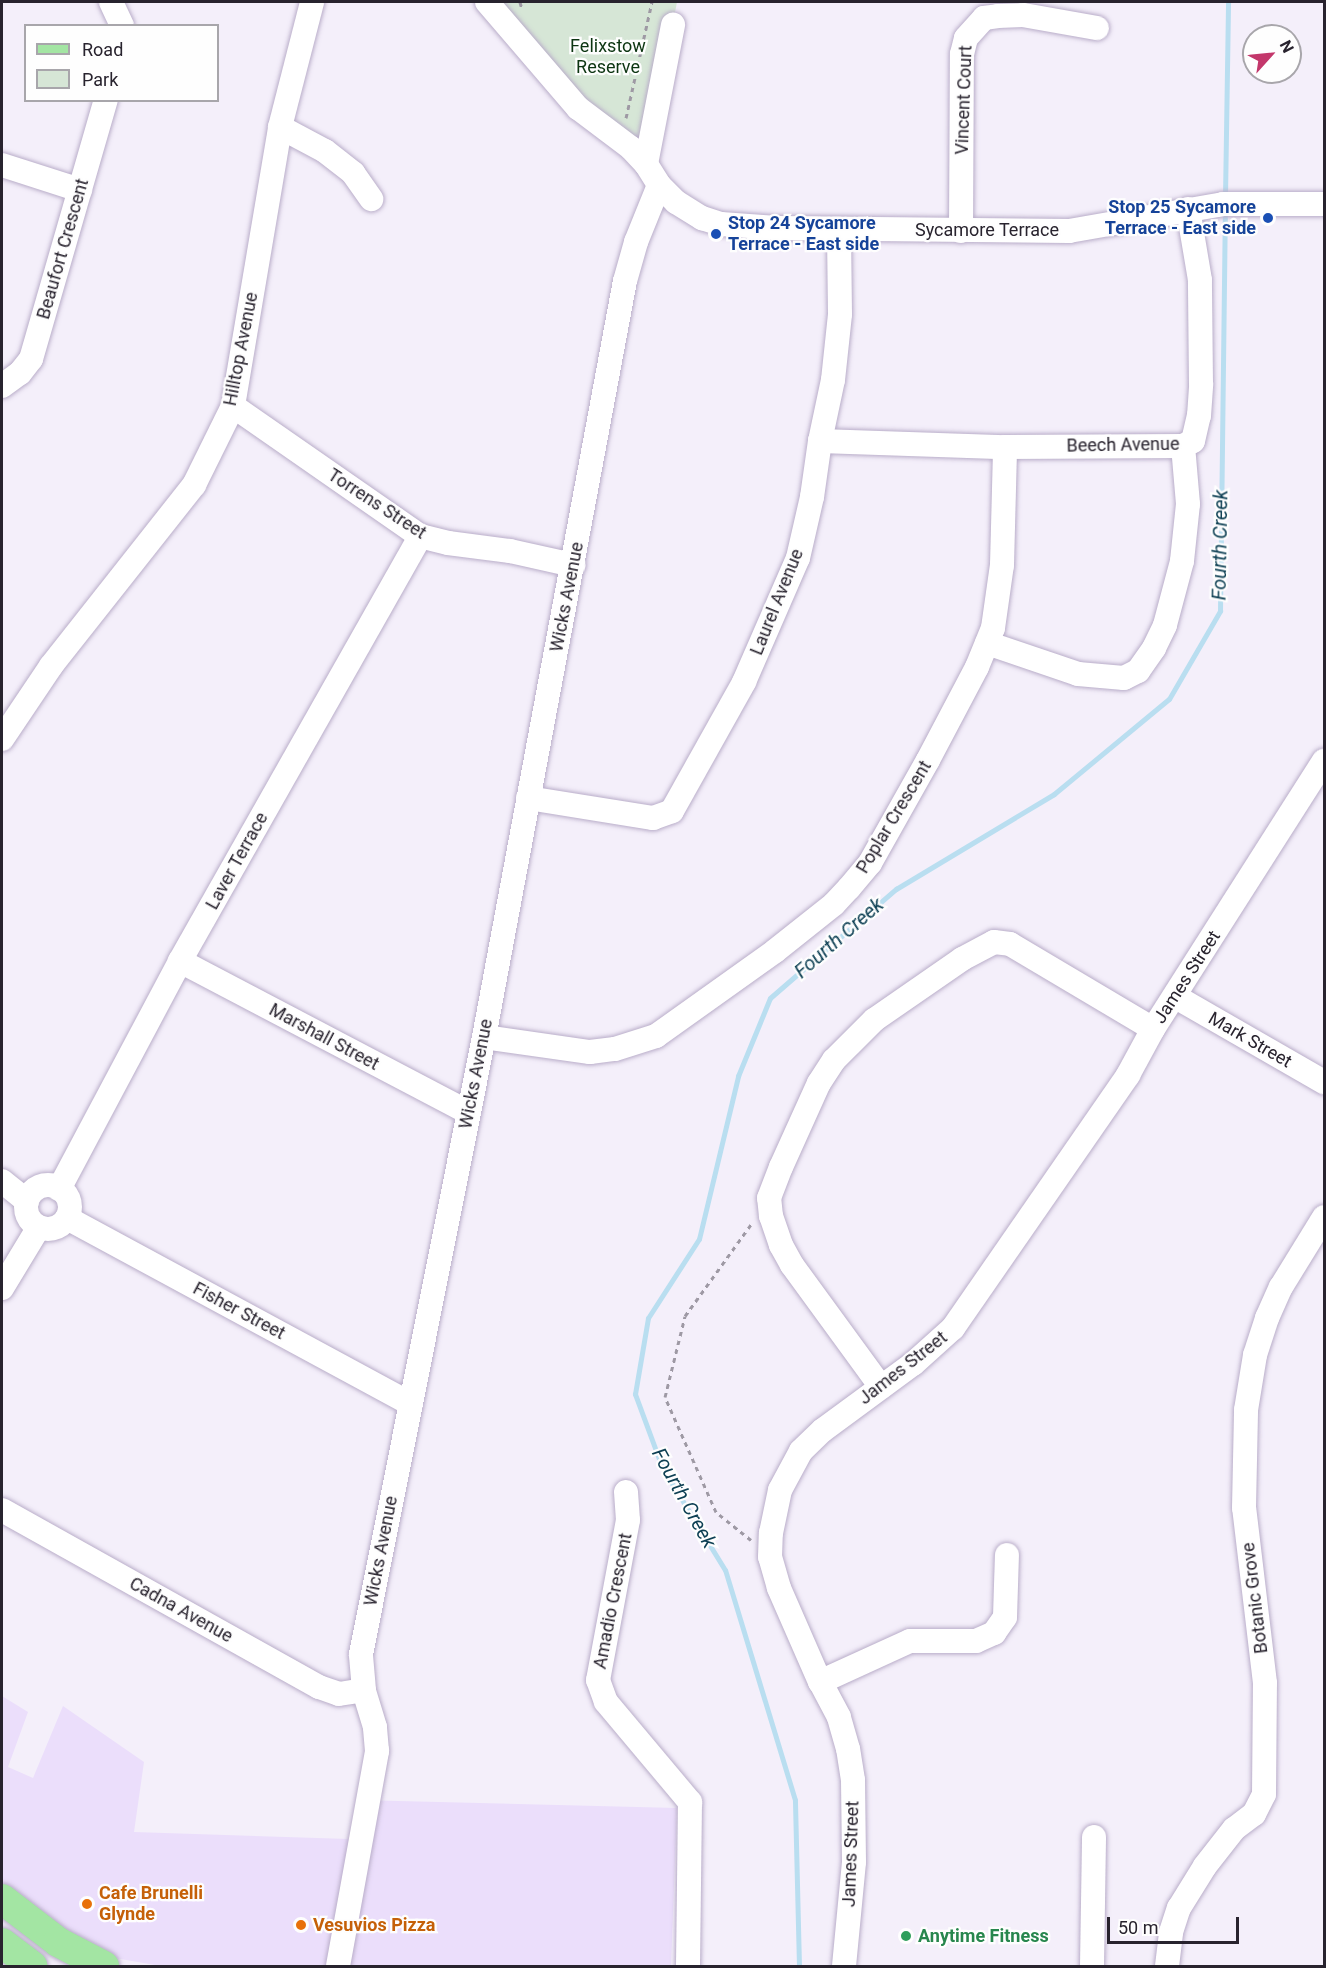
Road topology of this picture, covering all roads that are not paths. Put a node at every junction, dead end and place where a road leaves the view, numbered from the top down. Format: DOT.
graph roads {
  1 [pos="111,2"];
  2 [pos="312,2"];
  3 [pos="487,2"];
  4 [pos="121,24"];
  5 [pos="673,25"];
  6 [pos="1097,28"];
  7 [pos="105,102"];
  8 [pos="280,127"];
  9 [pos="646,164"];
  10 [pos="2,165"];
  11 [pos="659,185"];
  12 [pos="80,190"];
  13 [pos="371,199"];
  14 [pos="1324,204"];
  15 [pos="1188,209"];
  16 [pos="839,229"];
  17 [pos="961,231"];
  18 [pos="2,386"];
  19 [pos="233,406"];
  20 [pos="820,441"];
  21 [pos="1183,446"];
  22 [pos="1005,447"];
  23 [pos="420,536"];
  24 [pos="573,565"];
  25 [pos="987,643"];
  26 [pos="2,739"];
  27 [pos="1324,761"];
  28 [pos="528,798"];
  29 [pos="180,961"];
  30 [pos="1176,997"];
  31 [pos="1153,1029"];
  32 [pos="484,1037"];
  33 [pos="1324,1082"];
  34 [pos="468,1112"];
  35 [pos="2,1182"];
  36 [pos="59,1189"];
  37 [pos="27,1201"];
  38 [pos="1324,1216"];
  39 [pos="67,1218"];
  40 [pos="39,1227"];
  41 [pos="2,1288"];
  42 [pos="881,1387"];
  43 [pos="411,1404"];
  44 [pos="626,1492"];
  45 [pos="2,1510"];
  46 [pos="1007,1555"];
  47 [pos="820,1682"];
  48 [pos="364,1690"];
  49 [pos="1094,1837"];
  50 [pos="2,1899"];
  51 [pos="2,1923"];
  52 [pos="2,1943"];
  53 [pos="32,1966"];
  54 [pos="58,1966"];
  55 [pos="104,1966"];
  56 [pos="338,1966"];
  57 [pos="688,1966"];
  58 [pos="844,1966"];
  59 [pos="1092,1966"];
  60 [pos="1167,1966"];
  1 -- 4 [label="street"];
  2 -- 8 [label="street, Hilltop Avenue"];
  3 -- 9 [label="street, Sycamore Terrace"];
  5 -- 9 [label="street"];
  6 -- 17 [label="street, Vincent Court"];
  7 -- 12 [label="street, Beaufort Crescent"];
  8 -- 13 [label="street"];
  8 -- 19 [label="street, Hilltop Avenue"];
  9 -- 11 [label="street, Sycamore Terrace"];
  10 -- 12 [label="street"];
  11 -- 16 [label="street, Sycamore Terrace"];
  11 -- 24 [label="street, Wicks Avenue"];
  12 -- 18 [label="street, Beaufort Crescent"];
  14 -- 15 [label="street, Sycamore Terrace"];
  15 -- 17 [label="street, Sycamore Terrace"];
  15 -- 21 [label="street, Beech Avenue"];
  16 -- 17 [label="street, Sycamore Terrace"];
  16 -- 20 [label="street, Laurel Avenue"];
  19 -- 23 [label="street, Torrens Street"];
  19 -- 26 [label="street, Hilltop Avenue"];
  20 -- 22 [label="street, Beech Avenue"];
  20 -- 28 [label="street, Laurel Avenue"];
  21 -- 22 [label="street, Beech Avenue"];
  21 -- 25 [label="street"];
  22 -- 25 [label="street, Poplar Crescent"];
  23 -- 24 [label="street, Torrens Street"];
  23 -- 29 [label="street, Laver Terrace"];
  24 -- 28 [label="street, Wicks Avenue"];
  25 -- 32 [label="street, Poplar Crescent"];
  27 -- 30 [label="street, James Street"];
  28 -- 32 [label="street, Wicks Avenue"];
  29 -- 34 [label="street, Marshall Street"];
  29 -- 36 [label="street, Laver Terrace"];
  30 -- 31 [label="street, James Street"];
  30 -- 33 [label="street, Mark Street"];
  31 -- 42 [label="street, James Street"];
  31 -- 42 [label="street"];
  32 -- 34 [label="street, Wicks Avenue"];
  34 -- 43 [label="street, Wicks Avenue"];
  35 -- 37 [label="street"];
  36 -- 37 [label="street"];
  36 -- 39 [label="street"];
  37 -- 40 [label="street"];
  38 -- 60 [label="street, Botanic Grove"];
  39 -- 40 [label="street"];
  39 -- 43 [label="street, Fisher Street"];
  40 -- 41 [label="street"];
  42 -- 47 [label="street, James Street"];
  43 -- 48 [label="street, Wicks Avenue"];
  44 -- 57 [label="street, Amadio Crescent"];
  45 -- 48 [label="street, Cadna Avenue"];
  46 -- 47 [label="street"];
  47 -- 58 [label="street, James Street"];
  48 -- 56 [label="street, Wicks Avenue"];
  49 -- 59 [label="street"];
  50 -- 55 [label="main road"];
  51 -- 54 [label="main road"];
  52 -- 53 [label="main road"];
}
